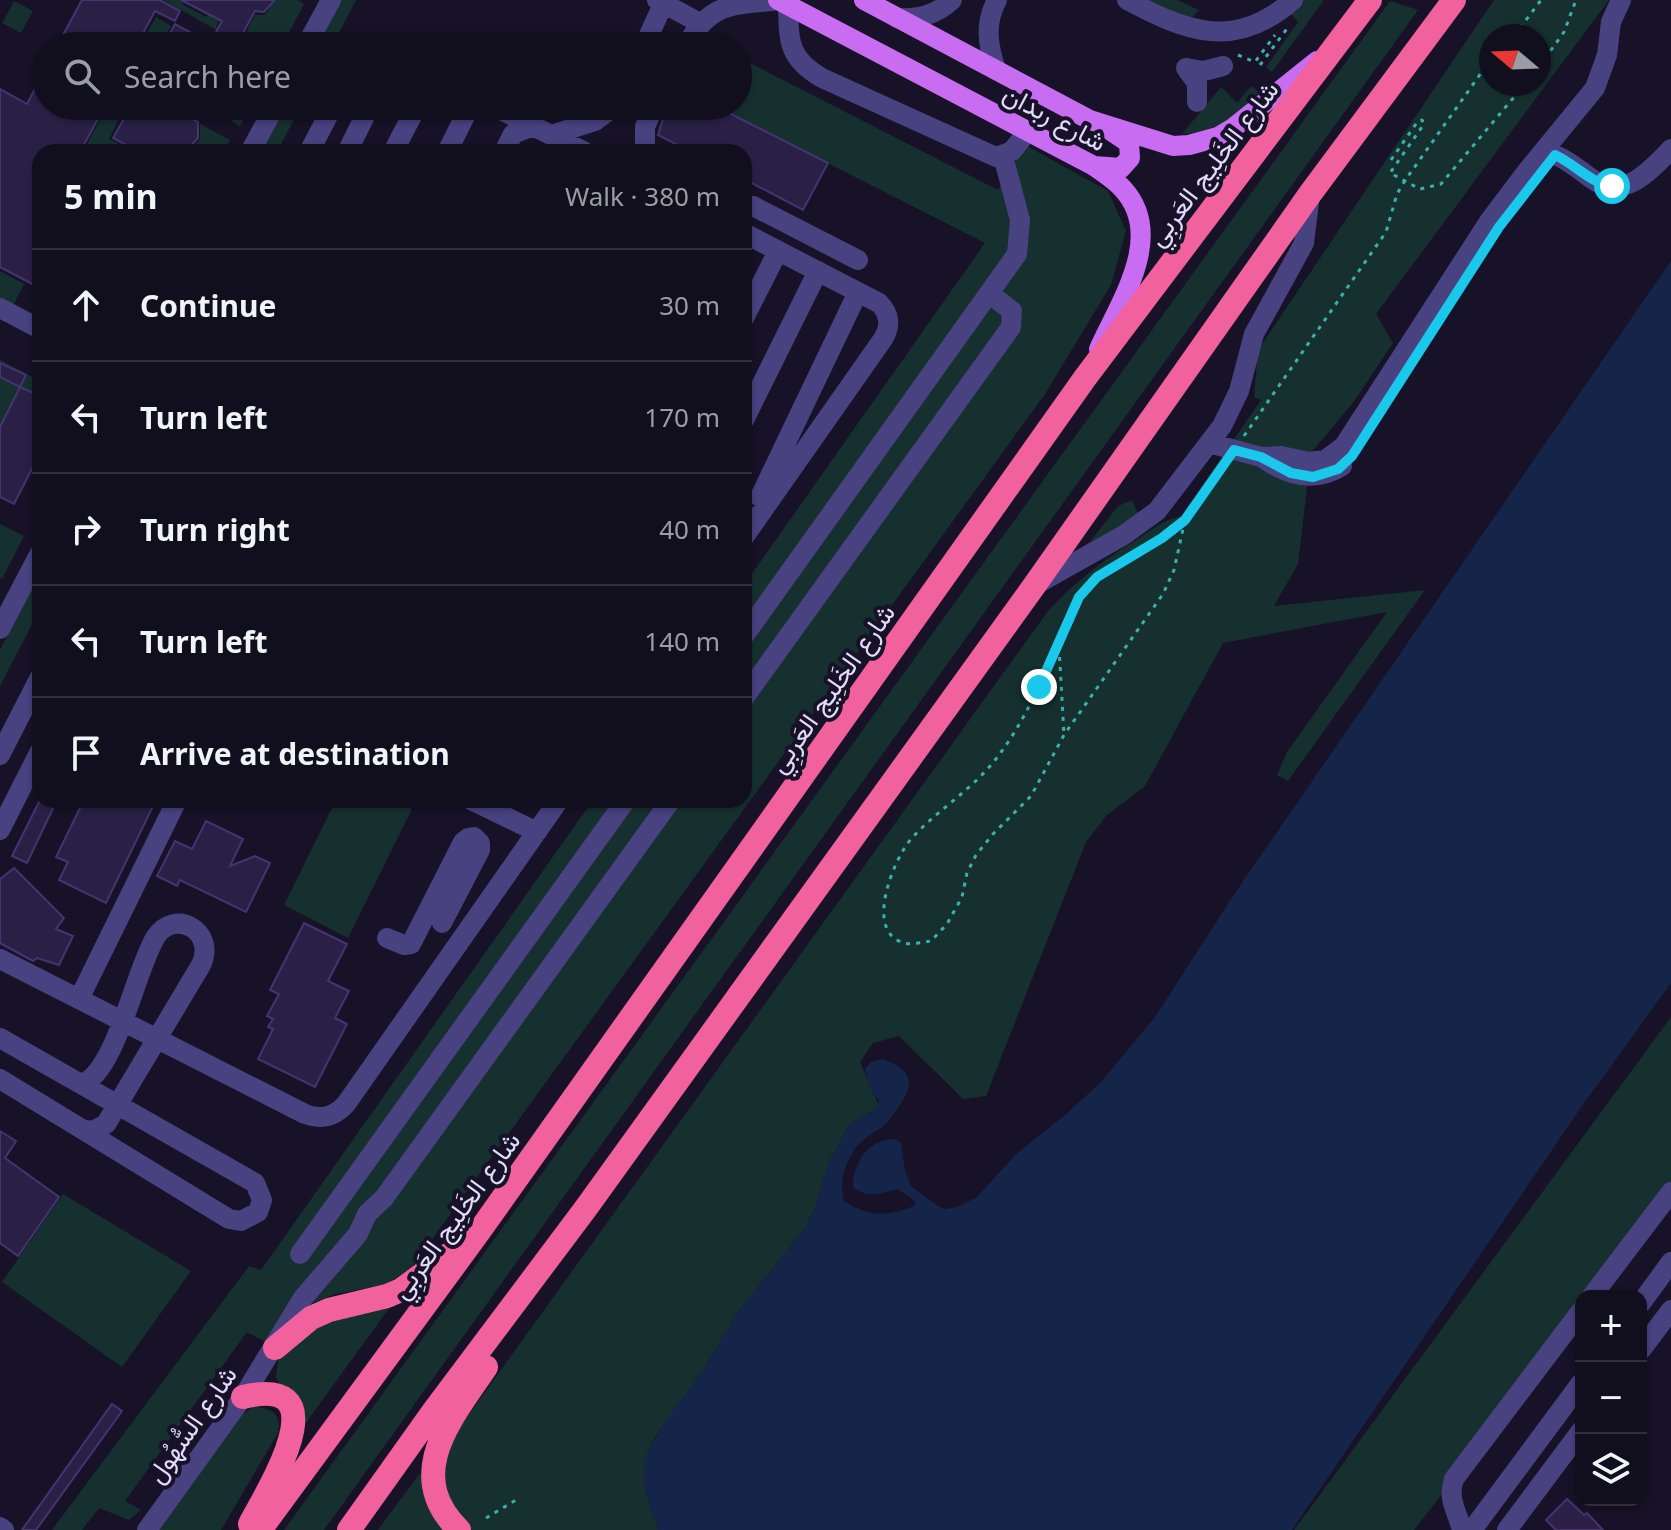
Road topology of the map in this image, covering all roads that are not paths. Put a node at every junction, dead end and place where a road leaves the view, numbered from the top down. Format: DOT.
graph roads {
  1 [pos="864,0"];
  2 [pos="952,0"];
  3 [pos="997,0"];
  4 [pos="1127,0"];
  5 [pos="1293,0"];
  6 [pos="1370,0"];
  7 [pos="1454,0"];
  8 [pos="1621,0"];
  9 [pos="1636,0"];
  10 [pos="662,1"];
  11 [pos="326,2"];
  12 [pos="781,2"];
  13 [pos="897,18"];
  14 [pos="700,23"];
  15 [pos="312,32"];
  16 [pos="650,32"];
  17 [pos="694,32"];
  18 [pos="1336,47"];
  19 [pos="1225,58"];
  20 [pos="996,70"];
  21 [pos="1197,102"];
  22 [pos="267,120"];
  23 [pos="326,120"];
  24 [pos="363,120"];
  25 [pos="410,120"];
  26 [pos="463,120"];
  27 [pos="518,120"];
  28 [pos="596,120"];
  29 [pos="633,120"];
  30 [pos="648,120"];
  31 [pos="1090,120"];
  32 [pos="531,127"];
  33 [pos="645,127"];
  34 [pos="1028,131"];
  35 [pos="551,135"];
  36 [pos="254,144"];
  37 [pos="313,144"];
  38 [pos="351,144"];
  39 [pos="397,144"];
  40 [pos="451,144"];
  41 [pos="508,144"];
  42 [pos="569,144"];
  43 [pos="645,144"];
  44 [pos="1671,149"];
  45 [pos="1555,155"];
  46 [pos="1003,156"];
  47 [pos="1094,166"];
  48 [pos="1310,194"];
  49 [pos="752,206"];
  50 [pos="752,237"];
  51 [pos="778,251"];
  52 [pos="858,260"];
  53 [pos="818,271"];
  54 [pos="858,292"];
  55 [pos="990,294"];
  56 [pos="752,302"];
  57 [pos="0,308"];
  58 [pos="32,325"];
  59 [pos="1085,378"];
  60 [pos="752,404"];
  61 [pos="1209,443"];
  62 [pos="1261,457"];
  63 [pos="752,513"];
  64 [pos="752,526"];
  65 [pos="32,568"];
  66 [pos="1034,586"];
  67 [pos="752,625"];
  68 [pos="0,629"];
  69 [pos="752,687"];
  70 [pos="32,693"];
  71 [pos="0,755"];
  72 [pos="32,767"];
  73 [pos="173,808"];
  74 [pos="488,808"];
  75 [pos="554,808"];
  76 [pos="620,808"];
  77 [pos="665,808"];
  78 [pos="0,830"];
  79 [pos="537,832"];
  80 [pos="465,934"];
  81 [pos="387,938"];
  82 [pos="0,959"];
  83 [pos="79,999"];
  84 [pos="123,1021"];
  85 [pos="0,1038"];
  86 [pos="157,1038"];
  87 [pos="0,1079"];
  88 [pos="82,1084"];
  89 [pos="117,1104"];
  90 [pos="81,1129"];
  91 [pos="1671,1192"];
  92 [pos="342,1196"];
  93 [pos="586,1208"];
  94 [pos="367,1214"];
  95 [pos="478,1233"];
  96 [pos="300,1254"];
  97 [pos="1671,1262"];
  98 [pos="1597,1290"];
  99 [pos="1647,1295"];
  100 [pos="1671,1310"];
  101 [pos="1575,1319"];
  102 [pos="1647,1342"];
  103 [pos="275,1348"];
  104 [pos="1575,1391"];
  105 [pos="243,1397"];
  106 [pos="1579,1434"];
  107 [pos="1469,1526"];
  108 [pos="147,1530"];
  109 [pos="248,1530"];
  110 [pos="260,1530"];
  111 [pos="349,1530"];
  112 [pos="459,1530"];
  113 [pos="1507,1530"];
  1 -- 13 [label="main road, شارع ربدان"];
  2 -- 13 [label="street"];
  3 -- 20 [label="street"];
  4 -- 5 [label="street"];
  6 -- 18 [label="highway, شارع الخَلِيج العَربِي"];
  7 -- 48 [label="highway"];
  8 -- 62 [label="street"];
  9 -- 45 [label="street"];
  10 -- 14 [label="street"];
  10 -- 16 [label="street"];
  11 -- 15 [label="street"];
  12 -- 14 [label="street"];
  12 -- 34 [label="main road, شارع ربدان"];
  12 -- 46 [label="street"];
  13 -- 20 [label="main road, شارع ربدان"];
  14 -- 17 [label="street"];
  18 -- 31 [label="main road, شارع ربدان"];
  18 -- 59 [label="highway, شارع الخَلِيج العَربِي"];
  19 -- 21 [label="street"];
  20 -- 31 [label="main road, شارع ربدان"];
  22 -- 36 [label="street"];
  23 -- 37 [label="street"];
  24 -- 38 [label="street"];
  25 -- 39 [label="street"];
  26 -- 40 [label="street"];
  27 -- 32 [label="street"];
  28 -- 35 [label="street"];
  29 -- 33 [label="street"];
  30 -- 33 [label="street"];
  31 -- 47 [label="main road"];
  32 -- 35 [label="street"];
  32 -- 41 [label="street"];
  33 -- 43 [label="street"];
  34 -- 46 [label="street"];
  34 -- 47 [label="main road, شارع ربدان"];
  35 -- 42 [label="street"];
  44 -- 45 [label="street"];
  45 -- 62 [label="street"];
  46 -- 55 [label="street"];
  47 -- 59 [label="main road, شارع ربدان"];
  48 -- 61 [label="street"];
  48 -- 66 [label="highway"];
  49 -- 52 [label="street"];
  50 -- 51 [label="street"];
  51 -- 53 [label="street"];
  51 -- 56 [label="street"];
  53 -- 54 [label="street"];
  53 -- 60 [label="street"];
  54 -- 63 [label="street"];
  54 -- 64 [label="street"];
  55 -- 67 [label="street"];
  55 -- 69 [label="street"];
  57 -- 58 [label="street"];
  59 -- 95 [label="highway, شارع الخَلِيج العَربِي"];
  61 -- 62 [label="street"];
  61 -- 66 [label="street"];
  65 -- 68 [label="street"];
  66 -- 93 [label="highway"];
  70 -- 71 [label="street"];
  72 -- 78 [label="street"];
  73 -- 83 [label="street"];
  74 -- 79 [label="street"];
  75 -- 79 [label="street"];
  76 -- 92 [label="street"];
  77 -- 94 [label="street, شارع السُّهُول"];
  79 -- 80 [label="street"];
  80 -- 81 [label="street"];
  80 -- 86 [label="street"];
  82 -- 83 [label="street"];
  83 -- 84 [label="street"];
  84 -- 86 [label="street"];
  84 -- 86 [label="street"];
  84 -- 88 [label="street"];
  85 -- 88 [label="street"];
  86 -- 89 [label="street"];
  87 -- 90 [label="street"];
  88 -- 89 [label="street"];
  89 -- 90 [label="street"];
  89 -- 90 [label="street"];
  91 -- 98 [label="street"];
  92 -- 94 [label="street"];
  92 -- 96 [label="street"];
  93 -- 111 [label="highway"];
  93 -- 112 [label="highway"];
  94 -- 103 [label="street, شارع السُّهُول"];
  95 -- 103 [label="highway"];
  95 -- 110 [label="highway, شارع الخَلِيج العَربِي"];
  97 -- 99 [label="street"];
  100 -- 102 [label="street"];
  101 -- 107 [label="street"];
  103 -- 105 [label="street, شارع السُّهُول"];
  104 -- 107 [label="street"];
  105 -- 108 [label="street, شارع السُّهُول"];
  105 -- 109 [label="highway"];
  106 -- 113 [label="street"];
}
